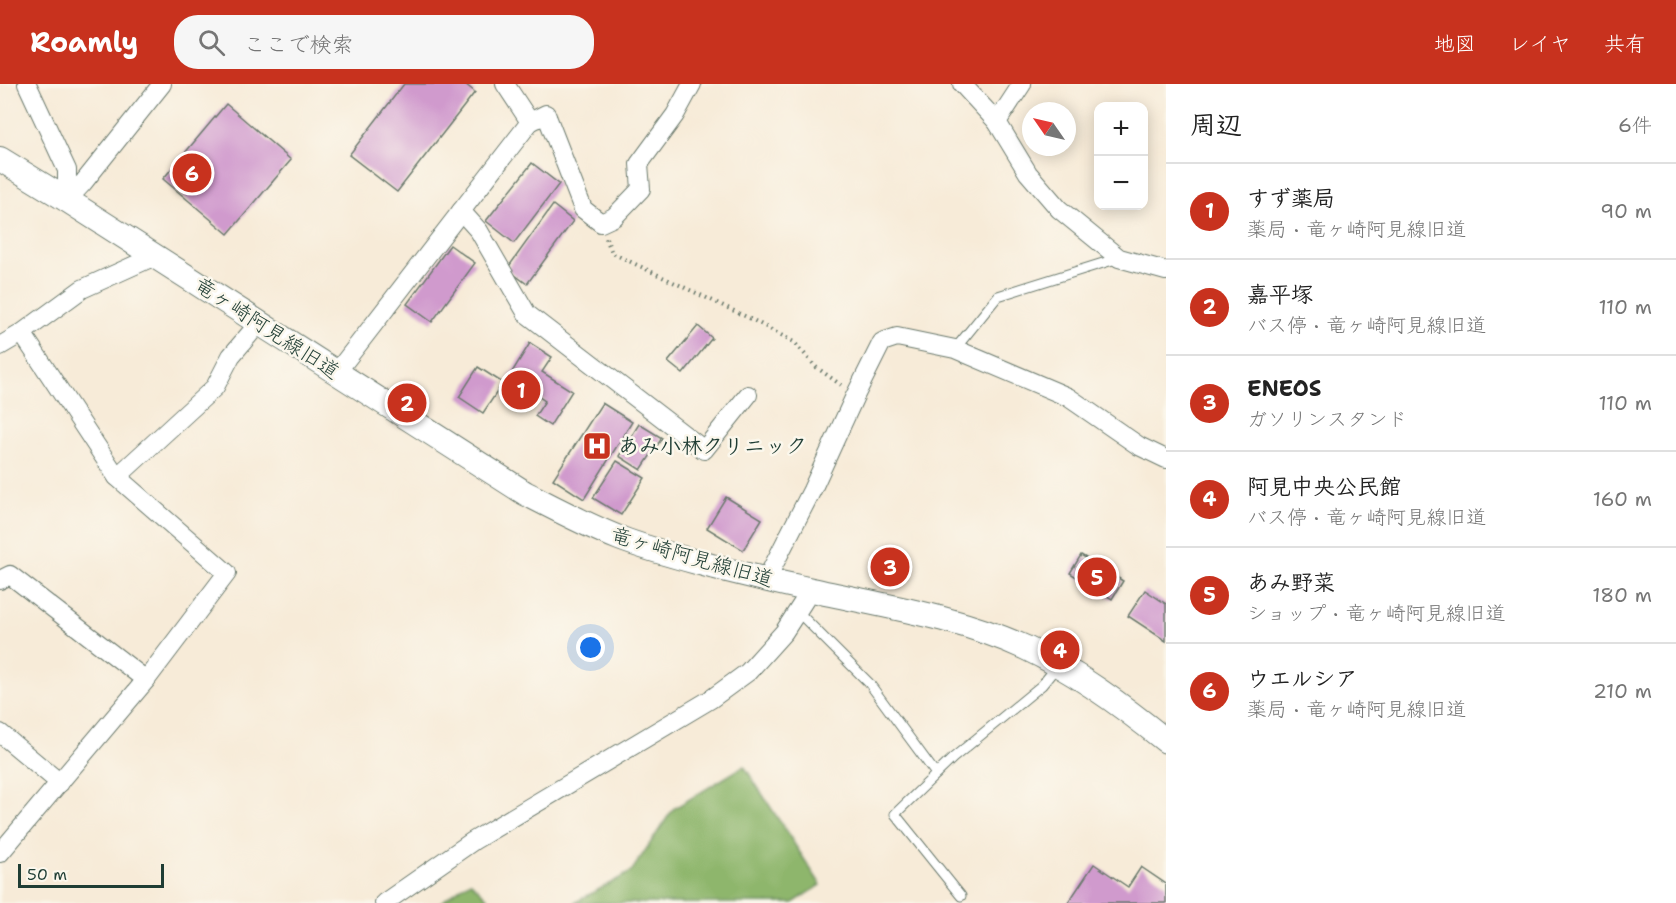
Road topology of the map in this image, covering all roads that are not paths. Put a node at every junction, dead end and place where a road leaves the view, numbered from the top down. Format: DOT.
graph roads {
  1 [pos="27,84"];
  2 [pos="162,84"];
  3 [pos="505,84"];
  4 [pos="692,84"];
  5 [pos="962,84"];
  6 [pos="1022,84"];
  7 [pos="530,122"];
  8 [pos="997,122"];
  9 [pos="0,159"];
  10 [pos="67,200"];
  11 [pos="461,211"];
  12 [pos="155,256"];
  13 [pos="1119,258"];
  14 [pos="1166,271"];
  15 [pos="259,323"];
  16 [pos="22,333"];
  17 [pos="0,346"];
  18 [pos="955,349"];
  19 [pos="336,373"];
  20 [pos="748,395"];
  21 [pos="1166,459"];
  22 [pos="117,477"];
  23 [pos="0,580"];
  24 [pos="766,580"];
  25 [pos="811,590"];
  26 [pos="797,611"];
  27 [pos="1058,665"];
  28 [pos="147,680"];
  29 [pos="0,733"];
  30 [pos="1166,741"];
  31 [pos="936,774"];
  32 [pos="60,783"];
  33 [pos="0,853"];
  34 [pos="961,896"];
  35 [pos="384,903"];
  1 -- 10 [label="street"];
  2 -- 10 [label="street"];
  3 -- 7 [label="street"];
  4 -- 7 [label="street"];
  5 -- 8 [label="street"];
  6 -- 8 [label="street"];
  7 -- 11 [label="street"];
  8 -- 13 [label="street"];
  9 -- 10 [label="street, 竜ヶ崎阿見線旧道"];
  10 -- 12 [label="street, 竜ヶ崎阿見線旧道"];
  11 -- 19 [label="street"];
  11 -- 20 [label="street"];
  12 -- 15 [label="street, 竜ヶ崎阿見線旧道"];
  12 -- 16 [label="street"];
  13 -- 14 [label="street"];
  13 -- 18 [label="lane"];
  15 -- 19 [label="street, 竜ヶ崎阿見線旧道"];
  15 -- 22 [label="street"];
  16 -- 17 [label="street"];
  16 -- 22 [label="street"];
  18 -- 21 [label="street"];
  18 -- 24 [label="street"];
  19 -- 24 [label="street, 竜ヶ崎阿見線旧道"];
  22 -- 28 [label="street"];
  23 -- 28 [label="street"];
  24 -- 25 [label="street, 竜ヶ崎阿見線旧道"];
  25 -- 26 [label="street"];
  25 -- 27 [label="street, 竜ヶ崎阿見線旧道"];
  26 -- 31 [label="lane"];
  26 -- 35 [label="street"];
  27 -- 30 [label="street, 竜ヶ崎阿見線旧道"];
  27 -- 31 [label="lane"];
  28 -- 32 [label="street"];
  29 -- 32 [label="street"];
  31 -- 34 [label="lane"];
  32 -- 33 [label="street"];
}
